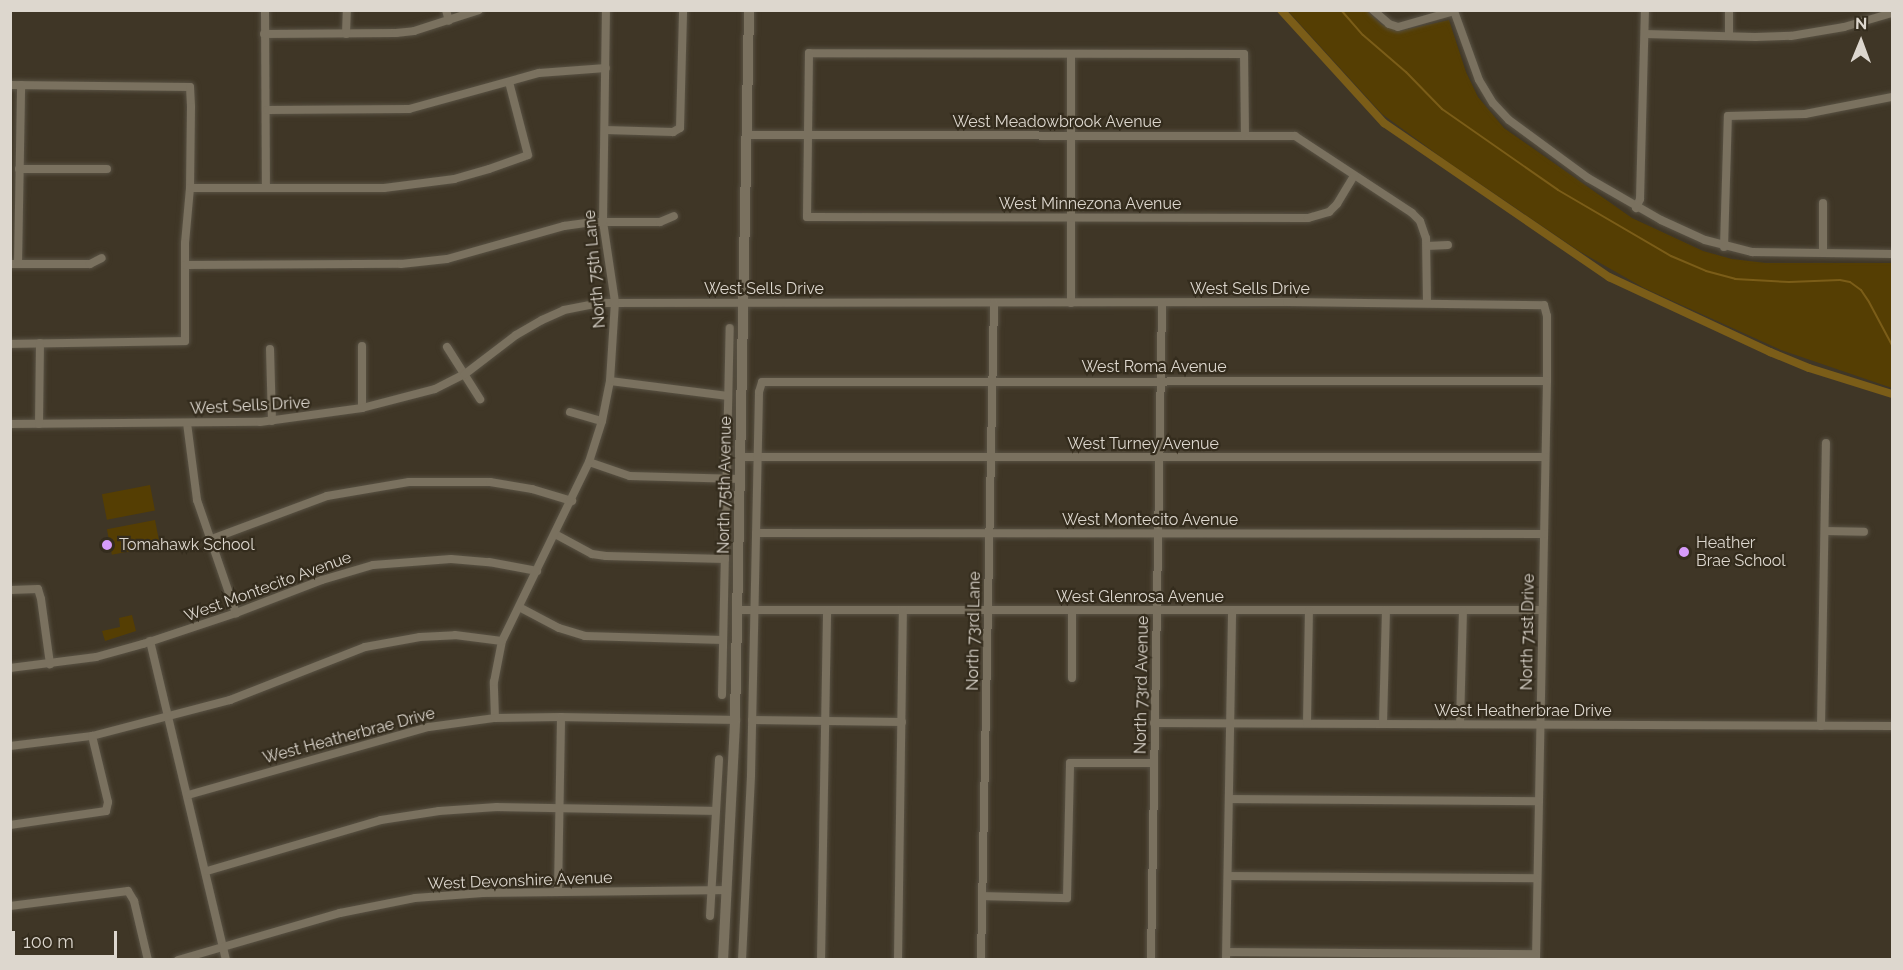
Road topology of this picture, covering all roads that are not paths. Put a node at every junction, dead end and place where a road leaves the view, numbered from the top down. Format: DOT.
graph roads {
  1 [pos="265,10"];
  2 [pos="346,10"];
  3 [pos="446,10"];
  4 [pos="479,10"];
  5 [pos="606,10"];
  6 [pos="683,10"];
  7 [pos="749,10"];
  8 [pos="1373,10"];
  9 [pos="1454,10"];
  10 [pos="1645,10"];
  11 [pos="1730,10"];
  12 [pos="1893,14"];
  13 [pos="449,21"];
  14 [pos="264,34"];
  15 [pos="346,34"];
  16 [pos="1645,34"];
  17 [pos="1728,36"];
  18 [pos="1071,55"];
  19 [pos="606,68"];
  20 [pos="509,82"];
  21 [pos="10,85"];
  22 [pos="21,85"];
  23 [pos="1893,97"];
  24 [pos="267,110"];
  25 [pos="605,130"];
  26 [pos="747,135"];
  27 [pos="808,135"];
  28 [pos="1245,135"];
  29 [pos="1071,136"];
  30 [pos="20,169"];
  31 [pos="107,169"];
  32 [pos="1354,176"];
  33 [pos="266,187"];
  34 [pos="190,189"];
  35 [pos="1823,203"];
  36 [pos="1636,208"];
  37 [pos="674,216"];
  38 [pos="1070,218"];
  39 [pos="603,222"];
  40 [pos="1448,245"];
  41 [pos="1427,246"];
  42 [pos="1724,247"];
  43 [pos="1823,253"];
  44 [pos="1893,254"];
  45 [pos="102,258"];
  46 [pos="14,264"];
  47 [pos="185,265"];
  48 [pos="615,302"];
  49 [pos="744,303"];
  50 [pos="994,303"];
  51 [pos="1071,303"];
  52 [pos="1162,303"];
  53 [pos="1427,303"];
  54 [pos="1544,305"];
  55 [pos="730,328"];
  56 [pos="40,343"];
  57 [pos="10,344"];
  58 [pos="362,345"];
  59 [pos="447,347"];
  60 [pos="270,349"];
  61 [pos="465,375"];
  62 [pos="610,381"];
  63 [pos="993,381"];
  64 [pos="1161,381"];
  65 [pos="1547,381"];
  66 [pos="762,382"];
  67 [pos="728,396"];
  68 [pos="480,399"];
  69 [pos="362,408"];
  70 [pos="570,412"];
  71 [pos="273,421"];
  72 [pos="602,421"];
  73 [pos="187,423"];
  74 [pos="10,424"];
  75 [pos="39,424"];
  76 [pos="1826,443"];
  77 [pos="741,457"];
  78 [pos="758,457"];
  79 [pos="992,457"];
  80 [pos="1545,457"];
  81 [pos="1161,458"];
  82 [pos="589,462"];
  83 [pos="727,478"];
  84 [pos="740,479"];
  85 [pos="572,501"];
  86 [pos="1825,531"];
  87 [pos="1864,532"];
  88 [pos="756,533"];
  89 [pos="555,534"];
  90 [pos="990,534"];
  91 [pos="1158,534"];
  92 [pos="1544,534"];
  93 [pos="209,540"];
  94 [pos="725,559"];
  95 [pos="537,571"];
  96 [pos="10,590"];
  97 [pos="519,607"];
  98 [pos="737,610"];
  99 [pos="754,610"];
  100 [pos="827,610"];
  101 [pos="903,610"];
  102 [pos="1386,610"];
  103 [pos="1542,610"];
  104 [pos="988,611"];
  105 [pos="1072,611"];
  106 [pos="1157,611"];
  107 [pos="1232,611"];
  108 [pos="1309,611"];
  109 [pos="1462,611"];
  110 [pos="236,614"];
  111 [pos="723,640"];
  112 [pos="502,641"];
  113 [pos="150,642"];
  114 [pos="50,664"];
  115 [pos="10,668"];
  116 [pos="1072,678"];
  117 [pos="722,695"];
  118 [pos="168,717"];
  119 [pos="561,717"];
  120 [pos="495,718"];
  121 [pos="735,720"];
  122 [pos="752,720"];
  123 [pos="825,721"];
  124 [pos="902,722"];
  125 [pos="1154,723"];
  126 [pos="1230,723"];
  127 [pos="1307,723"];
  128 [pos="1383,724"];
  129 [pos="1460,724"];
  130 [pos="1540,724"];
  131 [pos="1821,726"];
  132 [pos="1893,726"];
  133 [pos="92,736"];
  134 [pos="10,746"];
  135 [pos="719,759"];
  136 [pos="1154,763"];
  137 [pos="188,795"];
  138 [pos="1229,799"];
  139 [pos="1539,801"];
  140 [pos="559,808"];
  141 [pos="717,811"];
  142 [pos="10,825"];
  143 [pos="207,871"];
  144 [pos="1228,876"];
  145 [pos="1537,878"];
  146 [pos="712,890"];
  147 [pos="726,890"];
  148 [pos="558,892"];
  149 [pos="982,896"];
  150 [pos="10,906"];
  151 [pos="710,916"];
  152 [pos="223,948"];
  153 [pos="1227,956"];
  154 [pos="1536,957"];
  155 [pos="148,960"];
  156 [pos="178,960"];
  157 [pos="226,960"];
  158 [pos="723,960"];
  159 [pos="742,960"];
  160 [pos="821,960"];
  161 [pos="897,960"];
  162 [pos="981,960"];
  163 [pos="1151,960"];
  1 -- 14 [label="street"];
  2 -- 15 [label="street"];
  3 -- 13 [label="street"];
  4 -- 13 [label="street"];
  5 -- 19 [label="street, North 75th Lane"];
  6 -- 25 [label="street"];
  7 -- 26 [label="main road, North 75th Avenue"];
  8 -- 9 [label="street"];
  9 -- 36 [label="street"];
  10 -- 16 [label="street"];
  11 -- 17 [label="street"];
  12 -- 17 [label="street"];
  13 -- 15 [label="street"];
  14 -- 15 [label="street"];
  14 -- 24 [label="street"];
  16 -- 17 [label="street"];
  16 -- 36 [label="street"];
  18 -- 27 [label="street"];
  18 -- 28 [label="street"];
  18 -- 29 [label="street"];
  19 -- 20 [label="street"];
  19 -- 25 [label="street, North 75th Lane"];
  20 -- 24 [label="street"];
  20 -- 33 [label="street"];
  21 -- 22 [label="street"];
  22 -- 30 [label="street"];
  22 -- 34 [label="street"];
  23 -- 42 [label="street"];
  24 -- 33 [label="street"];
  25 -- 39 [label="street, North 75th Lane"];
  26 -- 27 [label="street, West Meadowbrook Avenue"];
  26 -- 49 [label="main road, North 75th Avenue"];
  27 -- 29 [label="street, West Meadowbrook Avenue"];
  27 -- 38 [label="street, West Minnezona Avenue"];
  28 -- 29 [label="street, West Meadowbrook Avenue"];
  28 -- 32 [label="street, West Meadowbrook Avenue"];
  29 -- 38 [label="street"];
  30 -- 31 [label="street"];
  30 -- 46 [label="street"];
  32 -- 38 [label="street, West Minnezona Avenue"];
  32 -- 41 [label="street, West Meadowbrook Avenue"];
  33 -- 34 [label="street"];
  34 -- 47 [label="street"];
  35 -- 43 [label="street"];
  36 -- 42 [label="street"];
  37 -- 39 [label="street"];
  38 -- 51 [label="street"];
  39 -- 47 [label="street"];
  39 -- 48 [label="street, North 75th Lane"];
  40 -- 41 [label="street"];
  41 -- 53 [label="street, West Meadowbrook Avenue"];
  42 -- 43 [label="street"];
  43 -- 44 [label="street"];
  45 -- 46 [label="street"];
  47 -- 56 [label="street"];
  48 -- 49 [label="street, West Sells Drive"];
  48 -- 61 [label="street, West Sells Drive"];
  48 -- 62 [label="street, North 75th Lane"];
  49 -- 50 [label="street, West Sells Drive"];
  49 -- 77 [label="main road, North 75th Avenue"];
  50 -- 51 [label="street, West Sells Drive"];
  50 -- 63 [label="street, North 73rd Lane"];
  51 -- 52 [label="street, West Sells Drive"];
  52 -- 53 [label="street, West Sells Drive"];
  52 -- 64 [label="street, North 73rd Avenue"];
  53 -- 54 [label="street, West Sells Drive"];
  54 -- 65 [label="street, North 71st Drive"];
  55 -- 67 [label="street, North 75th Avenue"];
  56 -- 57 [label="street"];
  56 -- 75 [label="street"];
  58 -- 69 [label="street"];
  59 -- 61 [label="street"];
  60 -- 71 [label="street"];
  61 -- 68 [label="street"];
  61 -- 69 [label="street, West Sells Drive"];
  62 -- 67 [label="street"];
  62 -- 72 [label="street, North 75th Lane"];
  63 -- 64 [label="street, West Roma Avenue"];
  63 -- 66 [label="street, West Roma Avenue"];
  63 -- 79 [label="street, North 73rd Lane"];
  64 -- 65 [label="street, West Roma Avenue"];
  64 -- 81 [label="street, North 73rd Avenue"];
  65 -- 80 [label="street, North 71st Drive"];
  66 -- 78 [label="street, North 75th Avenue"];
  67 -- 83 [label="street, North 75th Avenue"];
  69 -- 71 [label="street, West Sells Drive"];
  70 -- 72 [label="street"];
  71 -- 73 [label="street, West Sells Drive"];
  72 -- 82 [label="street, North 75th Lane"];
  73 -- 75 [label="street, West Sells Drive"];
  73 -- 93 [label="street"];
  74 -- 75 [label="street, West Sells Drive"];
  76 -- 86 [label="street"];
  77 -- 78 [label="street, West Turney Avenue"];
  77 -- 84 [label="main road, North 75th Avenue"];
  78 -- 79 [label="street, West Turney Avenue"];
  78 -- 88 [label="street, North 75th Avenue"];
  79 -- 81 [label="street, West Turney Avenue"];
  79 -- 90 [label="street, North 73rd Lane"];
  80 -- 81 [label="street, West Turney Avenue"];
  80 -- 92 [label="street, North 71st Drive"];
  81 -- 91 [label="street, North 73rd Avenue"];
  82 -- 83 [label="street"];
  82 -- 85 [label="street, North 75th Lane"];
  83 -- 84 [label="street"];
  83 -- 94 [label="street, North 75th Avenue"];
  84 -- 98 [label="main road, North 75th Avenue"];
  85 -- 89 [label="street, North 75th Lane"];
  85 -- 93 [label="street"];
  86 -- 87 [label="street"];
  86 -- 131 [label="street"];
  88 -- 90 [label="street, West Montecito Avenue"];
  88 -- 99 [label="street, North 75th Avenue"];
  89 -- 94 [label="street"];
  89 -- 95 [label="street, North 75th Lane"];
  90 -- 91 [label="street, West Montecito Avenue"];
  90 -- 104 [label="street, North 73rd Lane"];
  91 -- 92 [label="street, West Montecito Avenue"];
  91 -- 106 [label="street, North 73rd Avenue"];
  92 -- 103 [label="street, North 71st Drive"];
  93 -- 110 [label="street"];
  94 -- 111 [label="street, North 75th Avenue"];
  95 -- 97 [label="street, North 75th Lane"];
  95 -- 110 [label="street, West Montecito Avenue"];
  96 -- 114 [label="street"];
  97 -- 111 [label="street"];
  97 -- 112 [label="street, North 75th Lane"];
  98 -- 99 [label="street, West Glenrosa Avenue"];
  98 -- 121 [label="main road, North 75th Avenue"];
  99 -- 100 [label="street, West Glenrosa Avenue"];
  99 -- 122 [label="street, North 75th Avenue"];
  100 -- 101 [label="street, West Glenrosa Avenue"];
  100 -- 123 [label="street"];
  101 -- 104 [label="street, West Glenrosa Avenue"];
  101 -- 124 [label="street"];
  102 -- 108 [label="street, West Glenrosa Avenue"];
  102 -- 109 [label="street, West Glenrosa Avenue"];
  102 -- 128 [label="street"];
  103 -- 109 [label="street, West Glenrosa Avenue"];
  103 -- 130 [label="street, North 71st Drive"];
  104 -- 105 [label="street, West Glenrosa Avenue"];
  104 -- 149 [label="street, North 73rd Lane"];
  105 -- 106 [label="street, West Glenrosa Avenue"];
  105 -- 116 [label="street"];
  106 -- 107 [label="street, West Glenrosa Avenue"];
  106 -- 125 [label="street, North 73rd Avenue"];
  107 -- 108 [label="street, West Glenrosa Avenue"];
  107 -- 126 [label="street"];
  108 -- 127 [label="street"];
  109 -- 129 [label="street"];
  110 -- 113 [label="street, West Montecito Avenue"];
  111 -- 117 [label="street, North 75th Avenue"];
  112 -- 118 [label="street"];
  112 -- 120 [label="street, North 75th Lane"];
  113 -- 114 [label="street, West Montecito Avenue"];
  113 -- 118 [label="street"];
  114 -- 115 [label="street, West Montecito Avenue"];
  118 -- 133 [label="street"];
  118 -- 137 [label="street"];
  119 -- 120 [label="street, West Heatherbrae Drive"];
  119 -- 121 [label="street, West Heatherbrae Drive"];
  119 -- 140 [label="street"];
  120 -- 137 [label="street, West Heatherbrae Drive"];
  121 -- 147 [label="main road, North 75th Avenue"];
  122 -- 123 [label="street"];
  122 -- 159 [label="street, North 75th Avenue"];
  123 -- 124 [label="street"];
  123 -- 160 [label="street"];
  124 -- 161 [label="street"];
  125 -- 126 [label="street, West Heatherbrae Drive"];
  125 -- 136 [label="street, North 73rd Avenue"];
  126 -- 127 [label="street, West Heatherbrae Drive"];
  126 -- 138 [label="street"];
  127 -- 128 [label="street, West Heatherbrae Drive"];
  128 -- 129 [label="street, West Heatherbrae Drive"];
  129 -- 130 [label="street, West Heatherbrae Drive"];
  130 -- 131 [label="street, West Heatherbrae Drive"];
  130 -- 139 [label="street, North 71st Drive"];
  131 -- 132 [label="street, West Heatherbrae Drive"];
  133 -- 134 [label="street"];
  133 -- 142 [label="street"];
  135 -- 141 [label="street"];
  136 -- 149 [label="street"];
  136 -- 163 [label="street, North 73rd Avenue"];
  137 -- 143 [label="street"];
  138 -- 139 [label="street"];
  138 -- 144 [label="street"];
  139 -- 145 [label="street, North 71st Drive"];
  140 -- 141 [label="street"];
  140 -- 143 [label="street"];
  140 -- 148 [label="street"];
  141 -- 146 [label="street"];
  143 -- 152 [label="street"];
  144 -- 145 [label="street"];
  144 -- 153 [label="street"];
  145 -- 154 [label="street, North 71st Drive"];
  146 -- 147 [label="street, West Devonshire Avenue"];
  146 -- 148 [label="street, West Devonshire Avenue"];
  146 -- 151 [label="street"];
  147 -- 158 [label="main road, North 75th Avenue"];
  148 -- 152 [label="street, West Devonshire Avenue"];
  149 -- 162 [label="street, North 73rd Lane"];
  150 -- 155 [label="street"];
  152 -- 156 [label="street, West Devonshire Avenue"];
  152 -- 157 [label="street"];
  153 -- 154 [label="street"];
}
